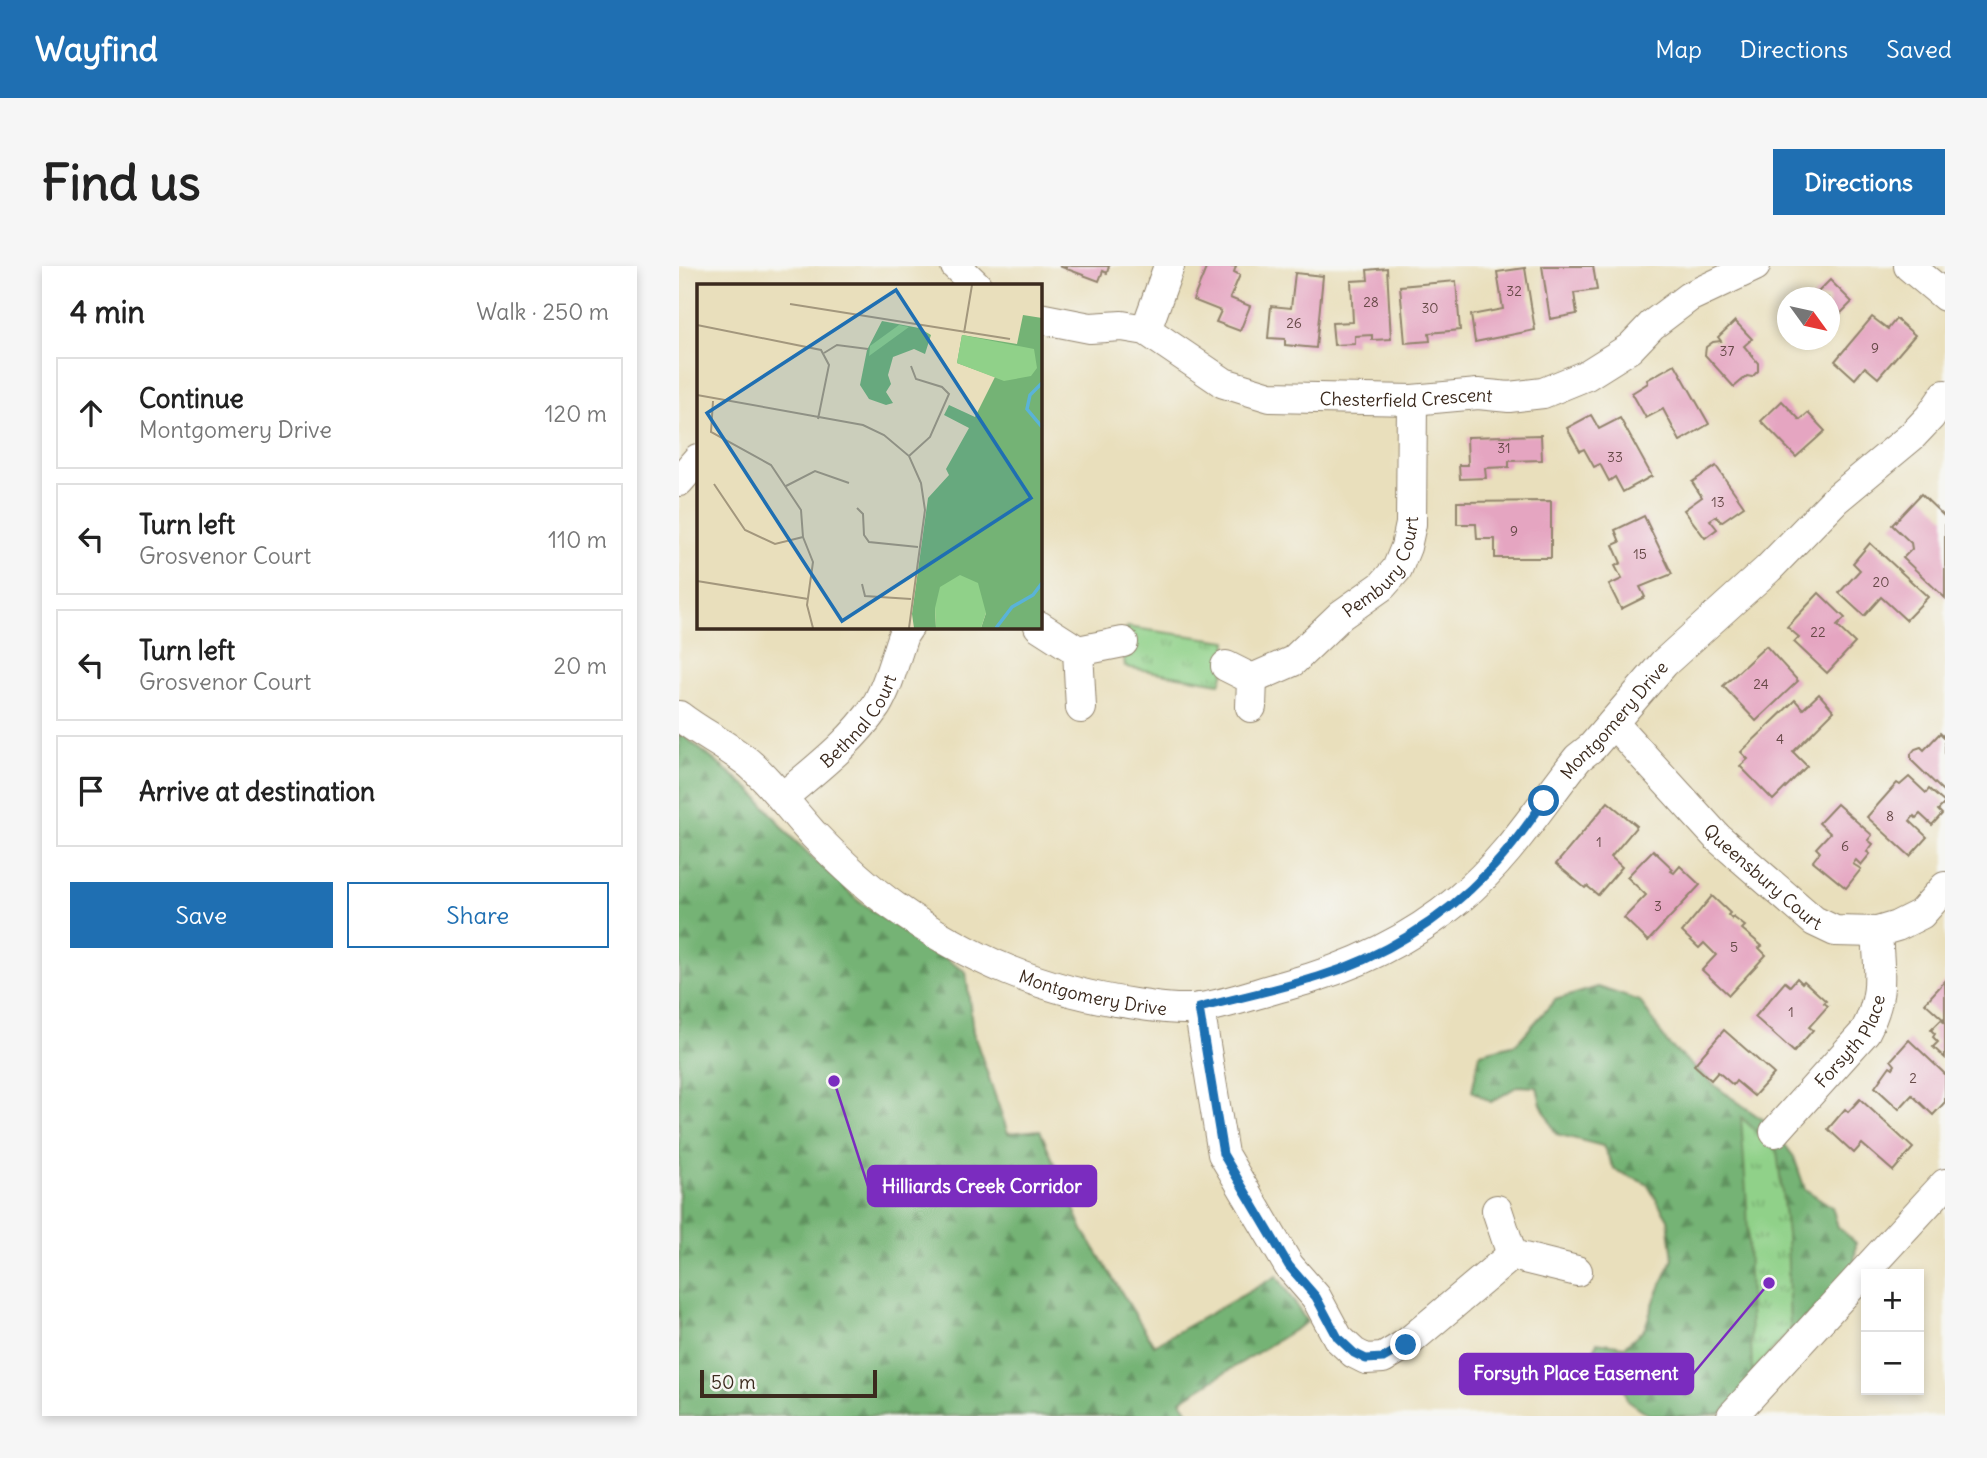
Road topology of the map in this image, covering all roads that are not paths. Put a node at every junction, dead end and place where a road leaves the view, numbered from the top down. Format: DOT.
graph roads {
  1 [pos="956,266"];
  2 [pos="1169,266"];
  3 [pos="1755,266"];
  4 [pos="1909,266"];
  5 [pos="975,284"];
  6 [pos="1945,296"];
  7 [pos="1041,318"];
  8 [pos="1146,330"];
  9 [pos="1945,395"];
  10 [pos="1412,400"];
  11 [pos="697,460"];
  12 [pos="679,481"];
  13 [pos="1041,627"];
  14 [pos="908,628"];
  15 [pos="1123,642"];
  16 [pos="1078,651"];
  17 [pos="1243,684"];
  18 [pos="1081,708"];
  19 [pos="679,716"];
  20 [pos="1613,723"];
  21 [pos="783,797"];
  22 [pos="1945,887"];
  23 [pos="1877,933"];
  24 [pos="1199,1008"];
  25 [pos="1775,1132"];
  26 [pos="1945,1184"];
  27 [pos="1497,1210"];
  28 [pos="1511,1255"];
  29 [pos="1577,1271"];
  30 [pos="1732,1416"];
  1 -- 5 [label="street"];
  2 -- 8 [label="street"];
  3 -- 10 [label="street, Chesterfield Crescent"];
  4 -- 6 [label="street"];
  7 -- 8 [label="street, Chesterfield Crescent"];
  8 -- 10 [label="street, Chesterfield Crescent"];
  9 -- 20 [label="street, Montgomery Drive"];
  10 -- 17 [label="street, Pembury Court"];
  11 -- 12 [label="street"];
  13 -- 16 [label="street"];
  14 -- 21 [label="street, Bethnal Court"];
  15 -- 16 [label="street"];
  16 -- 18 [label="street"];
  19 -- 21 [label="street, Montgomery Drive"];
  20 -- 23 [label="street, Queensbury Court"];
  20 -- 24 [label="street, Montgomery Drive"];
  21 -- 24 [label="street, Montgomery Drive"];
  22 -- 23 [label="street, Queensbury Court"];
  23 -- 25 [label="street, Forsyth Place"];
  24 -- 28 [label="street"];
  26 -- 30 [label="street"];
  27 -- 28 [label="street"];
  28 -- 29 [label="street"];
}
